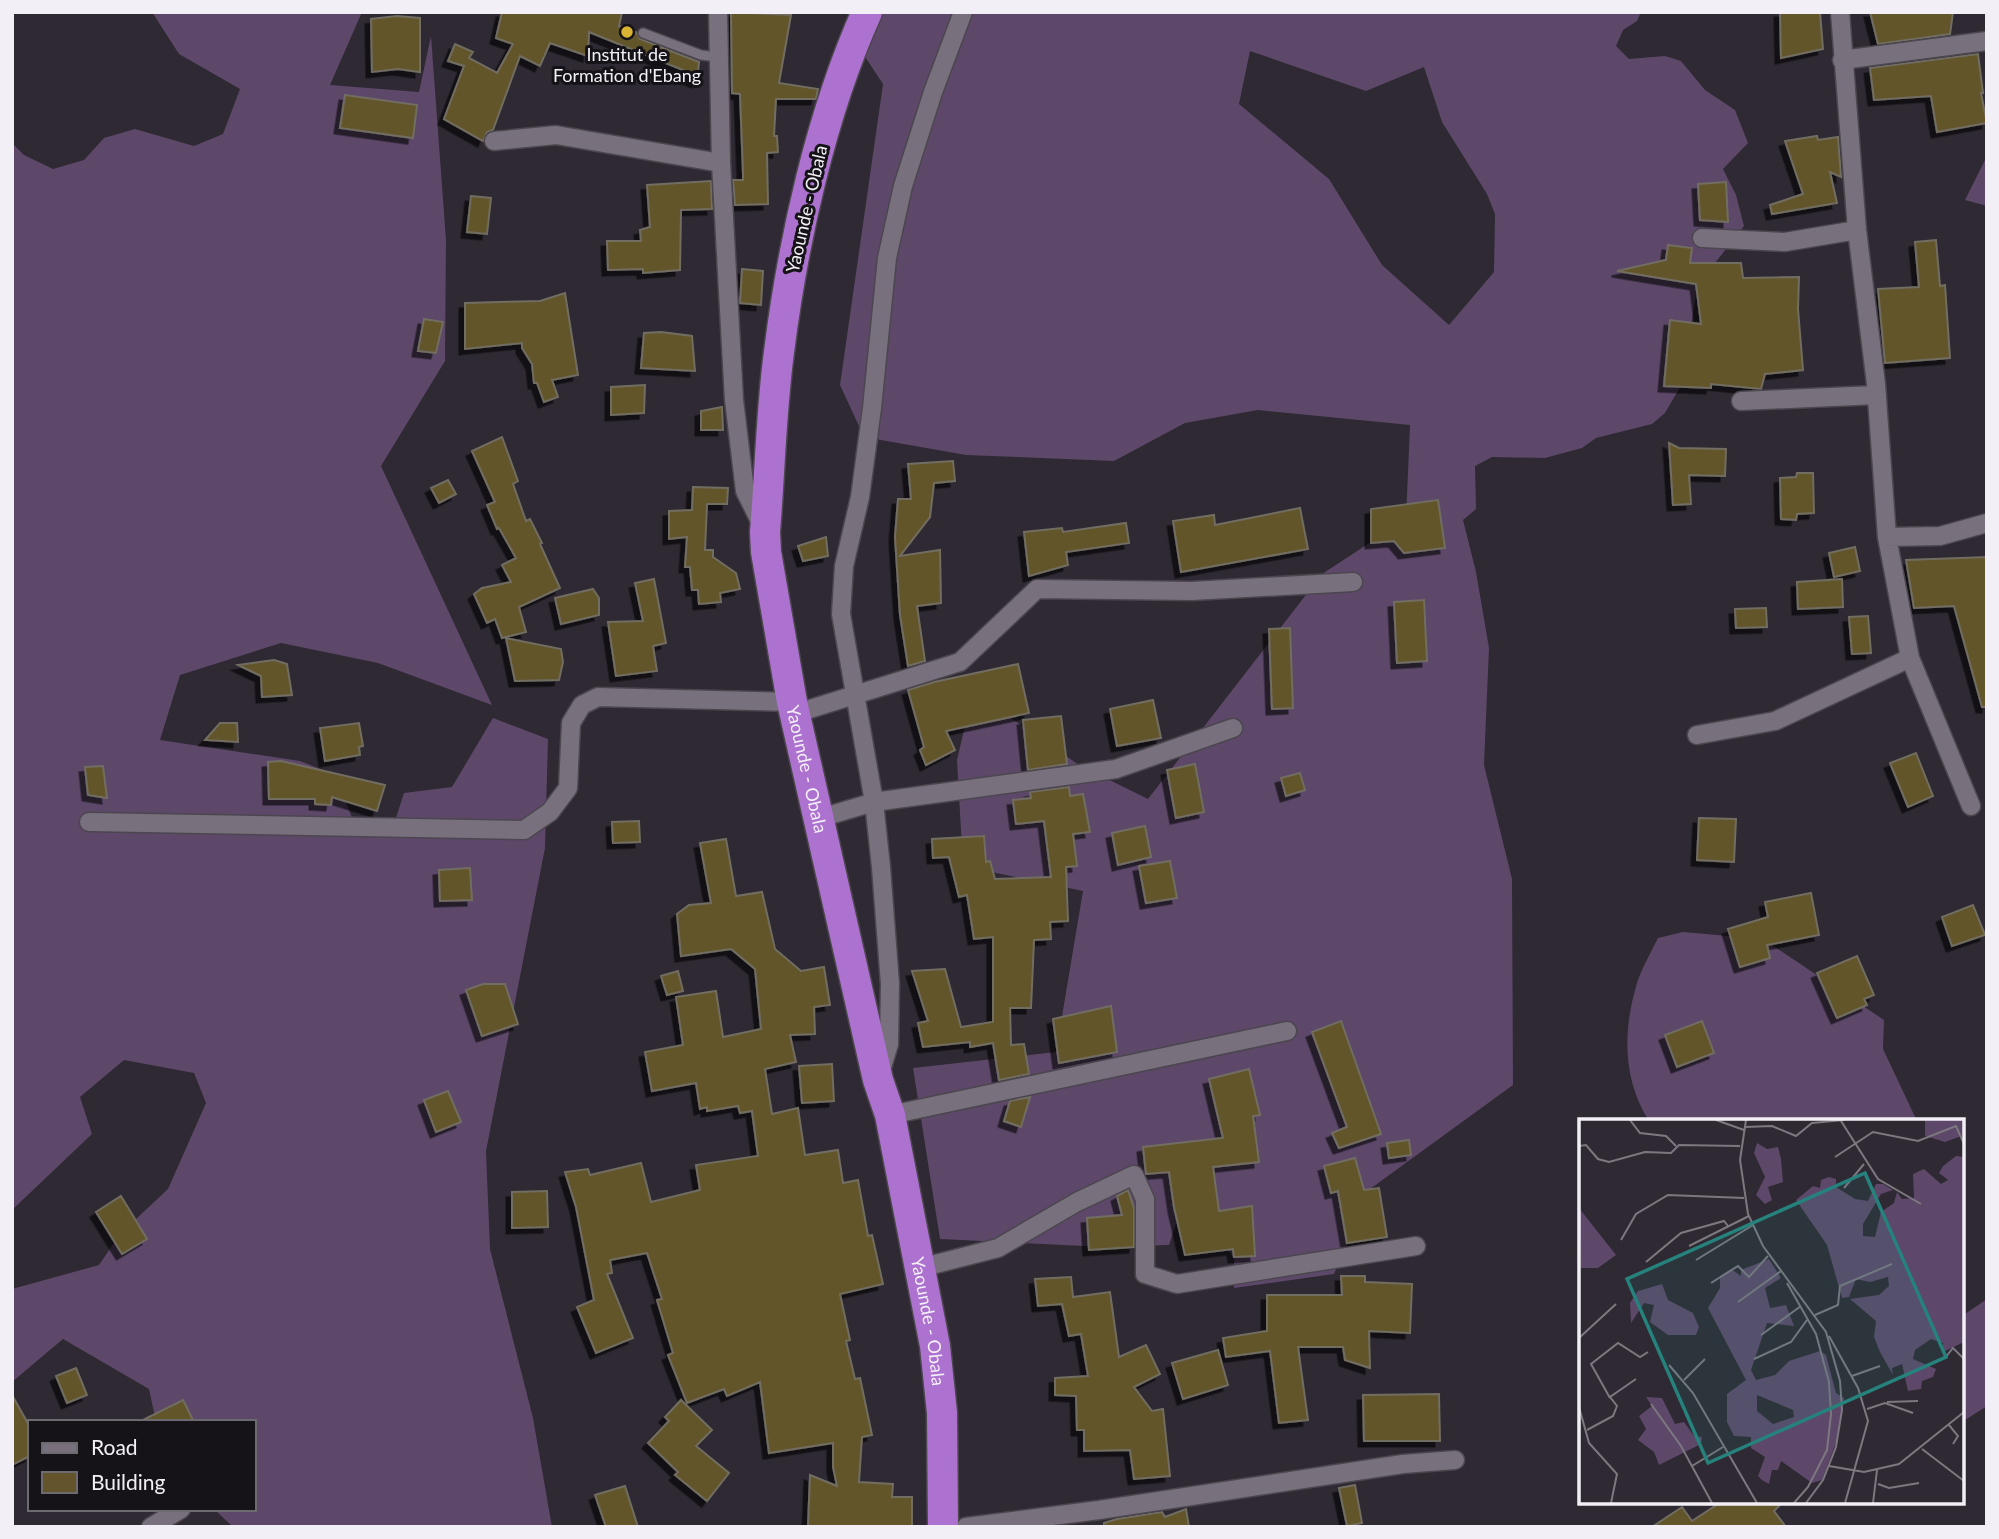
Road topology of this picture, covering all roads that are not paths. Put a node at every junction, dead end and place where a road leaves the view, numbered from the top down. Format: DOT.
graph roads {
  1 [pos="718,12"];
  2 [pos="867,12"];
  3 [pos="963,12"];
  4 [pos="1840,12"];
  5 [pos="643,33"];
  6 [pos="1987,41"];
  7 [pos="718,57"];
  8 [pos="1842,60"];
  9 [pos="494,141"];
  10 [pos="721,163"];
  11 [pos="1857,230"];
  12 [pos="1702,237"];
  13 [pos="1877,395"];
  14 [pos="1741,401"];
  15 [pos="1987,523"];
  16 [pos="765,532"];
  17 [pos="1887,537"];
  18 [pos="1353,582"];
  19 [pos="1910,658"];
  20 [pos="853,695"];
  21 [pos="793,708"];
  22 [pos="1233,728"];
  23 [pos="1697,736"];
  24 [pos="874,802"];
  25 [pos="1972,806"];
  26 [pos="817,818"];
  27 [pos="89,822"];
  28 [pos="1287,1031"];
  29 [pos="878,1080"];
  30 [pos="890,1115"];
  31 [pos="1416,1246"];
  32 [pos="920,1268"];
  33 [pos="1455,1460"];
  34 [pos="178,1511"];
  35 [pos="151,1527"];
  36 [pos="943,1527"];
  37 [pos="966,1527"];
  1 -- 7 [label="street"];
  2 -- 16 [label="highway, Yaounde - Obala"];
  3 -- 20 [label="street"];
  4 -- 8 [label="street"];
  5 -- 7 [label="lane"];
  6 -- 8 [label="street"];
  7 -- 10 [label="street"];
  8 -- 11 [label="street"];
  9 -- 10 [label="street"];
  10 -- 16 [label="street"];
  11 -- 12 [label="street"];
  11 -- 13 [label="street"];
  13 -- 14 [label="street"];
  13 -- 17 [label="street"];
  15 -- 17 [label="street"];
  16 -- 21 [label="highway, Yaounde - Obala"];
  17 -- 19 [label="street"];
  18 -- 20 [label="street"];
  19 -- 23 [label="street"];
  19 -- 25 [label="street"];
  20 -- 21 [label="street"];
  20 -- 24 [label="street"];
  21 -- 26 [label="highway, Yaounde - Obala"];
  21 -- 27 [label="street"];
  22 -- 24 [label="street"];
  24 -- 26 [label="street"];
  24 -- 29 [label="street"];
  26 -- 29 [label="highway, Yaounde - Obala"];
  28 -- 30 [label="street"];
  29 -- 30 [label="highway, Yaounde - Obala"];
  30 -- 32 [label="highway, Yaounde - Obala"];
  31 -- 32 [label="street"];
  32 -- 36 [label="highway, Yaounde - Obala"];
  33 -- 37 [label="street"];
  34 -- 35 [label="street"];
}
